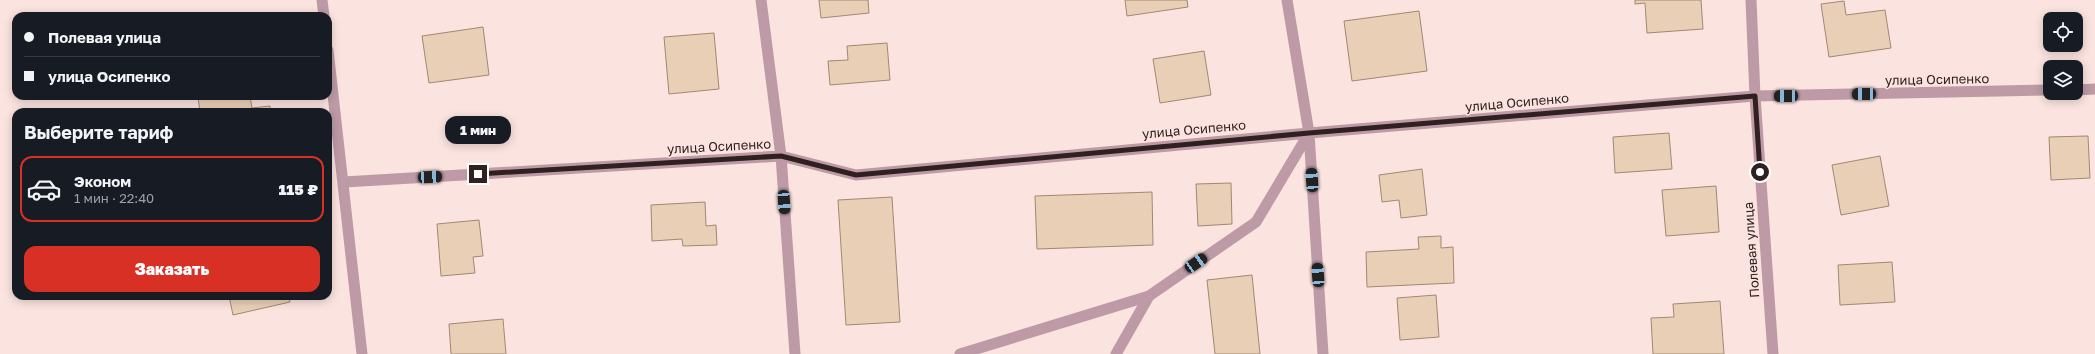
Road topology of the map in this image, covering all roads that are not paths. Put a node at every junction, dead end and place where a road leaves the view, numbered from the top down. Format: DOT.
graph roads {
  1 [pos="322,0"];
  2 [pos="760,0"];
  3 [pos="1287,0"];
  4 [pos="1751,0"];
  5 [pos="324,12"];
  6 [pos="332,83"];
  7 [pos="2043,90"];
  8 [pos="2083,90"];
  9 [pos="2095,90"];
  10 [pos="1755,96"];
  11 [pos="1309,133"];
  12 [pos="781,156"];
  13 [pos="344,182"];
  14 [pos="1149,296"];
  15 [pos="362,354"];
  16 [pos="795,354"];
  17 [pos="960,354"];
  18 [pos="1116,354"];
  19 [pos="1323,354"];
  20 [pos="1773,354"];
  1 -- 5 [label="street"];
  2 -- 12 [label="street"];
  3 -- 11 [label="street"];
  4 -- 10 [label="street, Полевая улица"];
  6 -- 13 [label="street"];
  7 -- 10 [label="street, улица Осипенко"];
  8 -- 9 [label="street"];
  10 -- 11 [label="street, улица Осипенко"];
  10 -- 20 [label="street, Полевая улица"];
  11 -- 12 [label="street, улица Осипенко"];
  11 -- 14 [label="street"];
  11 -- 19 [label="street"];
  12 -- 13 [label="street, улица Осипенко"];
  12 -- 16 [label="street"];
  13 -- 15 [label="street"];
  14 -- 17 [label="street"];
  14 -- 18 [label="street"];
}
